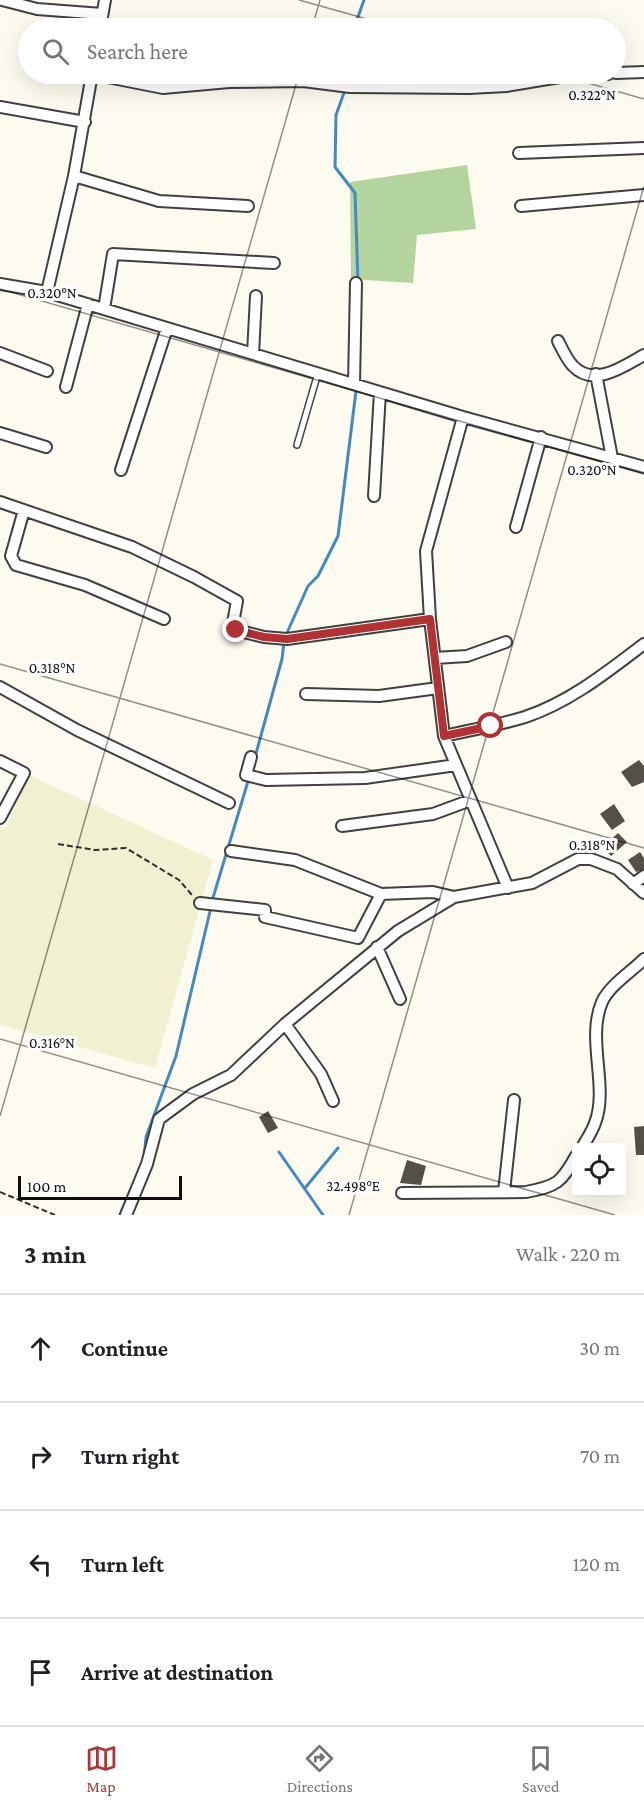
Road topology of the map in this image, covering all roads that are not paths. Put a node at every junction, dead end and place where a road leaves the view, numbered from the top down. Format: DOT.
graph roads {
  1 [pos="2,0"];
  2 [pos="105,0"];
  3 [pos="102,14"];
  4 [pos="101,18"];
  5 [pos="644,72"];
  6 [pos="626,73"];
  7 [pos="91,84"];
  8 [pos="143,84"];
  9 [pos="207,84"];
  10 [pos="329,84"];
  11 [pos="518,84"];
  12 [pos="0,107"];
  13 [pos="85,122"];
  14 [pos="644,148"];
  15 [pos="519,153"];
  16 [pos="74,176"];
  17 [pos="644,195"];
  18 [pos="248,206"];
  19 [pos="521,206"];
  20 [pos="274,263"];
  21 [pos="356,283"];
  22 [pos="0,284"];
  23 [pos="47,292"];
  24 [pos="256,296"];
  25 [pos="88,304"];
  26 [pos="104,309"];
  27 [pos="167,328"];
  28 [pos="558,341"];
  29 [pos="0,353"];
  30 [pos="253,354"];
  31 [pos="644,355"];
  32 [pos="47,371"];
  33 [pos="318,373"];
  34 [pos="596,374"];
  35 [pos="354,384"];
  36 [pos="66,387"];
  37 [pos="380,392"];
  38 [pos="463,417"];
  39 [pos="0,433"];
  40 [pos="541,437"];
  41 [pos="297,445"];
  42 [pos="46,447"];
  43 [pos="612,458"];
  44 [pos="644,467"];
  45 [pos="121,470"];
  46 [pos="374,496"];
  47 [pos="0,502"];
  48 [pos="24,510"];
  49 [pos="516,527"];
  50 [pos="164,619"];
  51 [pos="430,619"];
  52 [pos="506,642"];
  53 [pos="644,645"];
  54 [pos="435,658"];
  55 [pos="0,687"];
  56 [pos="438,688"];
  57 [pos="306,694"];
  58 [pos="444,736"];
  59 [pos="251,757"];
  60 [pos="0,760"];
  61 [pos="456,765"];
  62 [pos="471,800"];
  63 [pos="229,803"];
  64 [pos="0,818"];
  65 [pos="342,826"];
  66 [pos="231,851"];
  67 [pos="644,876"];
  68 [pos="633,884"];
  69 [pos="508,888"];
  70 [pos="644,892"];
  71 [pos="381,894"];
  72 [pos="454,897"];
  73 [pos="207,905"];
  74 [pos="377,947"];
  75 [pos="644,959"];
  76 [pos="400,999"];
  77 [pos="285,1024"];
  78 [pos="514,1100"];
  79 [pos="333,1101"];
  80 [pos="585,1143"];
  81 [pos="572,1163"];
  82 [pos="504,1192"];
  83 [pos="402,1193"];
  84 [pos="126,1215"];
  1 -- 3 [label="street"];
  2 -- 3 [label="street"];
  3 -- 4 [label="street"];
  5 -- 6 [label="street"];
  7 -- 13 [label="street"];
  8 -- 9 [label="street"];
  10 -- 11 [label="street"];
  12 -- 13 [label="street"];
  13 -- 16 [label="street"];
  14 -- 15 [label="street"];
  16 -- 18 [label="street"];
  16 -- 23 [label="street"];
  17 -- 19 [label="street"];
  20 -- 26 [label="street"];
  21 -- 35 [label="street"];
  22 -- 23 [label="street"];
  23 -- 25 [label="street"];
  24 -- 30 [label="street"];
  25 -- 26 [label="street"];
  25 -- 36 [label="street"];
  26 -- 27 [label="street"];
  27 -- 30 [label="street"];
  27 -- 45 [label="street"];
  28 -- 34 [label="street"];
  29 -- 32 [label="street"];
  30 -- 33 [label="street"];
  31 -- 34 [label="street"];
  33 -- 35 [label="street"];
  33 -- 41 [label="lane"];
  34 -- 43 [label="street"];
  35 -- 37 [label="street"];
  37 -- 38 [label="street"];
  37 -- 46 [label="street"];
  38 -- 40 [label="street"];
  38 -- 51 [label="street"];
  39 -- 42 [label="street"];
  40 -- 43 [label="street"];
  40 -- 49 [label="street"];
  43 -- 44 [label="street"];
  47 -- 48 [label="street"];
  48 -- 50 [label="street"];
  48 -- 51 [label="street"];
  51 -- 54 [label="street"];
  52 -- 54 [label="street"];
  53 -- 58 [label="street"];
  54 -- 56 [label="street"];
  55 -- 63 [label="street"];
  56 -- 57 [label="street"];
  56 -- 58 [label="street"];
  58 -- 61 [label="street"];
  59 -- 61 [label="street"];
  60 -- 64 [label="street"];
  61 -- 62 [label="street"];
  62 -- 65 [label="street"];
  62 -- 69 [label="street"];
  66 -- 71 [label="street"];
  67 -- 68 [label="street"];
  68 -- 69 [label="street"];
  68 -- 70 [label="street"];
  69 -- 72 [label="street"];
  71 -- 72 [label="street"];
  71 -- 73 [label="street"];
  72 -- 74 [label="street"];
  74 -- 76 [label="street"];
  74 -- 77 [label="street"];
  75 -- 80 [label="street"];
  77 -- 79 [label="street"];
  77 -- 84 [label="street"];
  78 -- 82 [label="street"];
  81 -- 82 [label="street"];
  82 -- 83 [label="street"];
}
